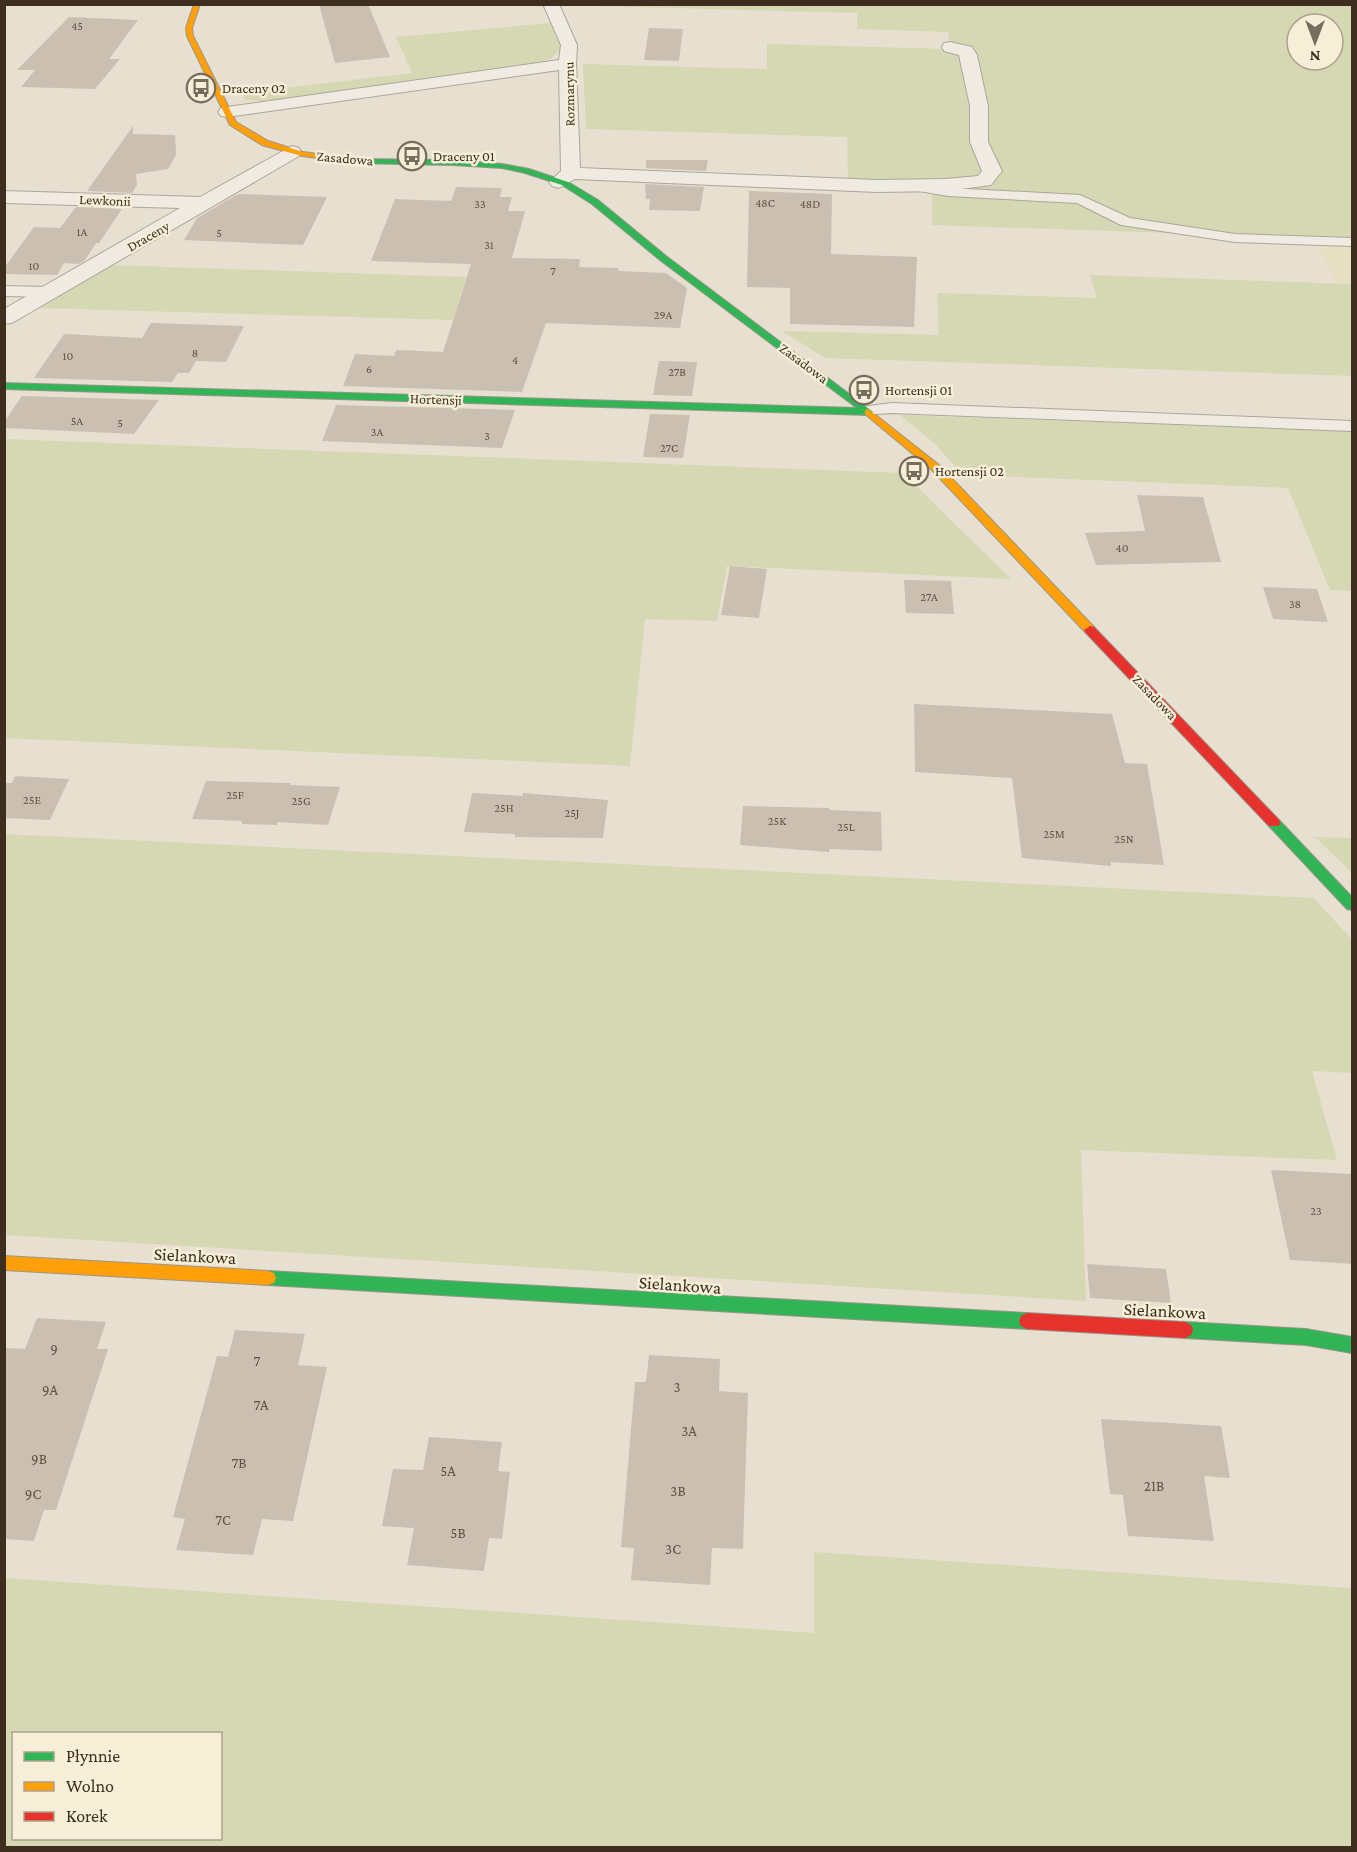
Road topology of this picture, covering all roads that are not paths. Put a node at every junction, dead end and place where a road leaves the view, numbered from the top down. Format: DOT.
graph roads {
  1 [pos="197,4"];
  2 [pos="551,4"];
  3 [pos="950,47"];
  4 [pos="567,64"];
  5 [pos="227,112"];
  6 [pos="292,152"];
  7 [pos="565,177"];
  8 [pos="908,185"];
  9 [pos="4,197"];
  10 [pos="205,203"];
  11 [pos="1353,242"];
  12 [pos="4,291"];
  13 [pos="50,292"];
  14 [pos="4,318"];
  15 [pos="4,386"];
  16 [pos="867,411"];
  17 [pos="1353,426"];
  18 [pos="1353,904"];
  19 [pos="4,1263"];
  20 [pos="1353,1345"];
  1 -- 5 [label="street, Zasadowa"];
  2 -- 4 [label="street, Rozmarynu"];
  3 -- 8 [label="street"];
  4 -- 5 [label="street"];
  4 -- 7 [label="street, Rozmarynu"];
  5 -- 6 [label="street, Zasadowa"];
  6 -- 7 [label="street, Zasadowa"];
  6 -- 10 [label="street, Draceny"];
  7 -- 8 [label="street"];
  7 -- 16 [label="street, Zasadowa"];
  8 -- 11 [label="lane"];
  9 -- 10 [label="street, Lewkonii"];
  10 -- 13 [label="street, Draceny"];
  12 -- 13 [label="lane"];
  13 -- 14 [label="street, Draceny"];
  15 -- 16 [label="street, Hortensji"];
  16 -- 17 [label="lane"];
  16 -- 18 [label="street, Zasadowa"];
  19 -- 20 [label="street, Sielankowa"];
}
